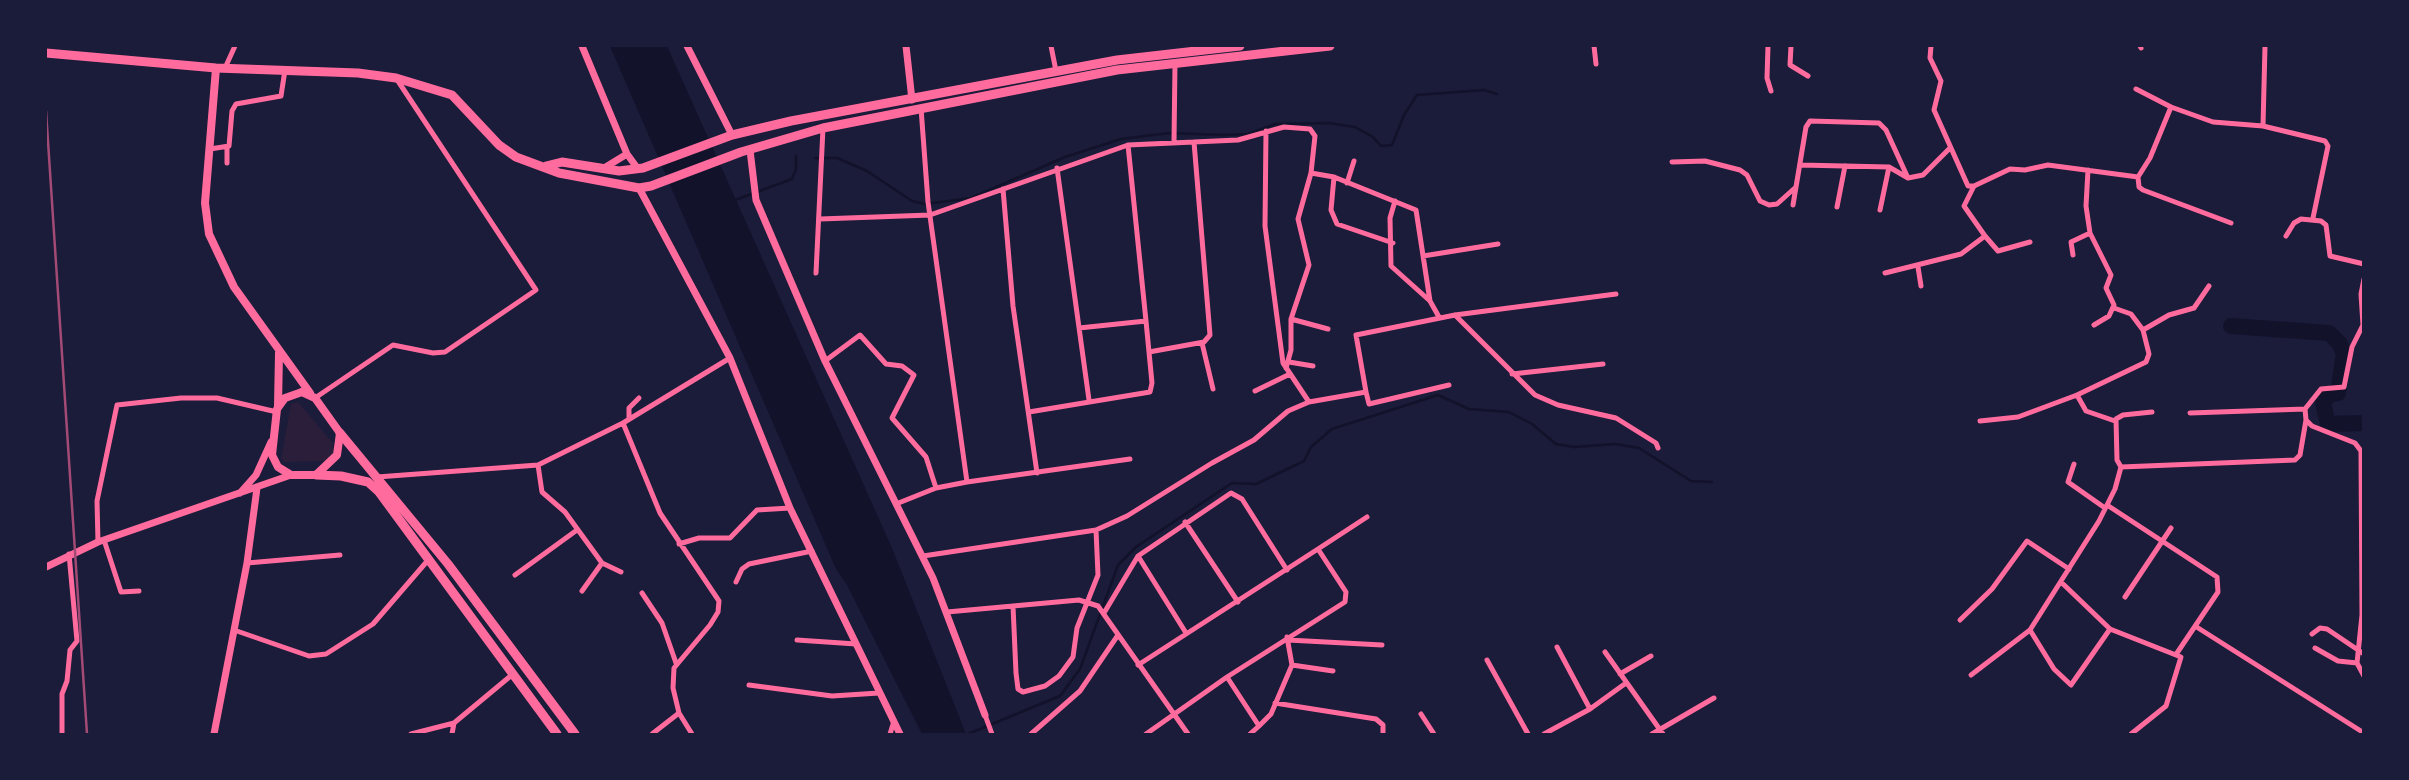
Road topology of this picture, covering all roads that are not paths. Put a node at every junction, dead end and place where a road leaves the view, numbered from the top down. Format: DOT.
graph roads {
  1 [pos="235,46"];
  2 [pos="582,46"];
  3 [pos="687,46"];
  4 [pos="906,46"];
  5 [pos="1051,46"];
  6 [pos="1240,46"];
  7 [pos="1329,46"];
  8 [pos="1594,46"];
  9 [pos="1768,46"];
  10 [pos="1791,46"];
  11 [pos="1931,46"];
  12 [pos="2265,46"];
  13 [pos="1162,50"];
  14 [pos="46,53"];
  15 [pos="1175,58"];
  16 [pos="1596,64"];
  17 [pos="221,68"];
  18 [pos="285,70"];
  19 [pos="1056,71"];
  20 [pos="1808,76"];
  21 [pos="396,78"];
  22 [pos="998,88"];
  23 [pos="2136,89"];
  24 [pos="1771,91"];
  25 [pos="912,100"];
  26 [pos="2171,107"];
  27 [pos="920,108"];
  28 [pos="821,117"];
  29 [pos="2263,126"];
  30 [pos="823,128"];
  31 [pos="1266,131"];
  32 [pos="729,136"];
  33 [pos="1174,140"];
  34 [pos="1194,142"];
  35 [pos="1128,145"];
  36 [pos="227,148"];
  37 [pos="1950,148"];
  38 [pos="210,149"];
  39 [pos="746,151"];
  40 [pos="627,154"];
  41 [pos="1354,161"];
  42 [pos="1672,162"];
  43 [pos="227,163"];
  44 [pos="1800,165"];
  45 [pos="546,166"];
  46 [pos="1845,166"];
  47 [pos="1889,167"];
  48 [pos="640,169"];
  49 [pos="1057,169"];
  50 [pos="602,170"];
  51 [pos="2088,170"];
  52 [pos="1311,173"];
  53 [pos="1334,177"];
  54 [pos="2138,177"];
  55 [pos="1908,178"];
  56 [pos="1347,183"];
  57 [pos="1974,186"];
  58 [pos="1797,187"];
  59 [pos="639,188"];
  60 [pos="1003,188"];
  61 [pos="1395,201"];
  62 [pos="1794,205"];
  63 [pos="1837,207"];
  64 [pos="1880,210"];
  65 [pos="930,213"];
  66 [pos="2313,218"];
  67 [pos="820,219"];
  68 [pos="2231,223"];
  69 [pos="2090,233"];
  70 [pos="1985,236"];
  71 [pos="2286,236"];
  72 [pos="2030,242"];
  73 [pos="1393,243"];
  74 [pos="1498,244"];
  75 [pos="1423,256"];
  76 [pos="2073,256"];
  77 [pos="2364,264"];
  78 [pos="1918,267"];
  79 [pos="816,273"];
  80 [pos="1885,273"];
  81 [pos="2364,279"];
  82 [pos="1921,286"];
  83 [pos="2209,286"];
  84 [pos="1616,294"];
  85 [pos="1430,301"];
  86 [pos="2114,308"];
  87 [pos="1455,314"];
  88 [pos="1439,317"];
  89 [pos="1292,320"];
  90 [pos="1146,321"];
  91 [pos="2363,325"];
  92 [pos="2094,326"];
  93 [pos="1079,328"];
  94 [pos="1328,329"];
  95 [pos="2143,330"];
  96 [pos="1202,343"];
  97 [pos="279,352"];
  98 [pos="1149,352"];
  99 [pos="730,358"];
  100 [pos="825,361"];
  101 [pos="1603,364"];
  102 [pos="1313,366"];
  103 [pos="1288,368"];
  104 [pos="1512,374"];
  105 [pos="1450,385"];
  106 [pos="1213,390"];
  107 [pos="1255,391"];
  108 [pos="1366,392"];
  109 [pos="2077,394"];
  110 [pos="312,396"];
  111 [pos="639,398"];
  112 [pos="1089,400"];
  113 [pos="1309,402"];
  114 [pos="2305,409"];
  115 [pos="277,411"];
  116 [pos="1029,411"];
  117 [pos="2152,412"];
  118 [pos="2190,413"];
  119 [pos="2306,420"];
  120 [pos="626,421"];
  121 [pos="1980,421"];
  122 [pos="2115,421"];
  123 [pos="340,433"];
  124 [pos="271,442"];
  125 [pos="2361,446"];
  126 [pos="1658,448"];
  127 [pos="1130,460"];
  128 [pos="2074,464"];
  129 [pos="538,465"];
  130 [pos="2121,467"];
  131 [pos="1037,472"];
  132 [pos="291,475"];
  133 [pos="316,475"];
  134 [pos="372,479"];
  135 [pos="967,481"];
  136 [pos="257,488"];
  137 [pos="936,488"];
  138 [pos="2362,488"];
  139 [pos="239,494"];
  140 [pos="896,504"];
  141 [pos="2106,506"];
  142 [pos="790,508"];
  143 [pos="1367,517"];
  144 [pos="1185,522"];
  145 [pos="2171,528"];
  146 [pos="577,530"];
  147 [pos="1096,530"];
  148 [pos="101,541"];
  149 [pos="2161,541"];
  150 [pos="679,544"];
  151 [pos="1318,549"];
  152 [pos="812,551"];
  153 [pos="69,554"];
  154 [pos="340,555"];
  155 [pos="923,556"];
  156 [pos="1138,556"];
  157 [pos="429,559"];
  158 [pos="247,563"];
  159 [pos="602,563"];
  160 [pos="46,566"];
  161 [pos="2069,569"];
  162 [pos="1287,570"];
  163 [pos="621,572"];
  164 [pos="515,575"];
  165 [pos="736,582"];
  166 [pos="2061,582"];
  167 [pos="582,590"];
  168 [pos="139,591"];
  169 [pos="642,593"];
  170 [pos="2125,597"];
  171 [pos="1086,601"];
  172 [pos="1238,602"];
  173 [pos="1013,606"];
  174 [pos="1101,610"];
  175 [pos="947,612"];
  176 [pos="2363,615"];
  177 [pos="1960,620"];
  178 [pos="2195,626"];
  179 [pos="2110,629"];
  180 [pos="234,630"];
  181 [pos="2030,630"];
  182 [pos="1186,633"];
  183 [pos="2312,634"];
  184 [pos="1118,635"];
  185 [pos="1288,639"];
  186 [pos="797,640"];
  187 [pos="856,644"];
  188 [pos="1382,645"];
  189 [pos="1558,647"];
  190 [pos="2315,648"];
  191 [pos="1605,652"];
  192 [pos="2177,653"];
  193 [pos="2362,653"];
  194 [pos="1651,656"];
  195 [pos="1487,660"];
  196 [pos="676,663"];
  197 [pos="2357,663"];
  198 [pos="1138,665"];
  199 [pos="1292,665"];
  200 [pos="1333,671"];
  201 [pos="513,674"];
  202 [pos="1620,674"];
  203 [pos="1971,675"];
  204 [pos="2364,676"];
  205 [pos="1227,677"];
  206 [pos="1626,683"];
  207 [pos="749,685"];
  208 [pos="878,693"];
  209 [pos="1714,698"];
  210 [pos="1275,703"];
  211 [pos="1590,709"];
  212 [pos="679,713"];
  213 [pos="1174,714"];
  214 [pos="1421,714"];
  215 [pos="985,715"];
  216 [pos="894,721"];
  217 [pos="454,723"];
  218 [pos="1259,726"];
  219 [pos="1661,732"];
  220 [pos="2364,733"];
  221 [pos="62,734"];
  222 [pos="214,734"];
  223 [pos="411,734"];
  224 [pos="452,734"];
  225 [pos="557,734"];
  226 [pos="575,734"];
  227 [pos="652,734"];
  228 [pos="692,734"];
  229 [pos="890,734"];
  230 [pos="901,734"];
  231 [pos="992,734"];
  232 [pos="1031,734"];
  233 [pos="1146,734"];
  234 [pos="1188,734"];
  235 [pos="1250,734"];
  236 [pos="1383,734"];
  237 [pos="1434,734"];
  238 [pos="1528,734"];
  239 [pos="1544,734"];
  240 [pos="1652,734"];
  241 [pos="2131,734"];
  1 -- 17 [label="street"];
  2 -- 40 [label="street"];
  3 -- 32 [label="street"];
  4 -- 25 [label="street"];
  5 -- 19 [label="street"];
  6 -- 15 [label="main road"];
  7 -- 15 [label="main road"];
  8 -- 16 [label="street"];
  9 -- 24 [label="street"];
  10 -- 20 [label="street"];
  11 -- 37 [label="street"];
  12 -- 29 [label="street"];
  13 -- 15 [label="main road"];
  13 -- 19 [label="main road"];
  14 -- 17 [label="main road"];
  15 -- 22 [label="main road"];
  15 -- 33 [label="street"];
  17 -- 18 [label="main road"];
  17 -- 38 [label="main road"];
  18 -- 21 [label="main road"];
  18 -- 36 [label="street"];
  19 -- 22 [label="main road"];
  21 -- 45 [label="main road"];
  21 -- 110 [label="street"];
  22 -- 25 [label="main road"];
  22 -- 27 [label="main road"];
  23 -- 26 [label="street"];
  25 -- 28 [label="main road"];
  26 -- 29 [label="street"];
  26 -- 54 [label="street"];
  27 -- 30 [label="main road"];
  27 -- 65 [label="street"];
  28 -- 30 [label="main road"];
  28 -- 32 [label="main road"];
  29 -- 66 [label="street"];
  30 -- 39 [label="main road"];
  30 -- 67 [label="street"];
  31 -- 34 [label="street"];
  31 -- 52 [label="street"];
  31 -- 103 [label="street"];
  32 -- 48 [label="main road"];
  33 -- 34 [label="street"];
  33 -- 35 [label="street"];
  34 -- 96 [label="street"];
  35 -- 49 [label="street"];
  35 -- 90 [label="street"];
  36 -- 38 [label="street"];
  36 -- 43 [label="street"];
  37 -- 55 [label="street"];
  37 -- 57 [label="street"];
  38 -- 97 [label="main road"];
  39 -- 59 [label="main road"];
  39 -- 100 [label="street"];
  40 -- 48 [label="street"];
  40 -- 50 [label="street"];
  41 -- 56 [label="street"];
  42 -- 58 [label="street"];
  44 -- 46 [label="street"];
  44 -- 55 [label="street"];
  44 -- 58 [label="street"];
  45 -- 50 [label="main road"];
  45 -- 59 [label="main road"];
  46 -- 47 [label="street"];
  46 -- 63 [label="street"];
  47 -- 55 [label="street"];
  47 -- 64 [label="street"];
  48 -- 50 [label="main road"];
  49 -- 60 [label="street"];
  49 -- 93 [label="street"];
  51 -- 54 [label="street"];
  51 -- 57 [label="street"];
  51 -- 69 [label="street"];
  52 -- 53 [label="street"];
  52 -- 89 [label="street"];
  53 -- 56 [label="street"];
  53 -- 73 [label="street"];
  54 -- 68 [label="street"];
  56 -- 61 [label="street"];
  57 -- 70 [label="street"];
  58 -- 62 [label="street"];
  59 -- 99 [label="street"];
  60 -- 65 [label="street"];
  60 -- 116 [label="street"];
  61 -- 73 [label="street"];
  61 -- 75 [label="street"];
  65 -- 67 [label="street"];
  65 -- 135 [label="street"];
  66 -- 71 [label="street"];
  66 -- 77 [label="street"];
  67 -- 79 [label="street"];
  69 -- 76 [label="street"];
  69 -- 86 [label="street"];
  70 -- 72 [label="street"];
  70 -- 78 [label="street"];
  73 -- 85 [label="street"];
  74 -- 75 [label="street"];
  75 -- 85 [label="street"];
  78 -- 80 [label="street"];
  78 -- 82 [label="street"];
  81 -- 91 [label="street"];
  83 -- 95 [label="street"];
  84 -- 87 [label="street"];
  85 -- 88 [label="street"];
  86 -- 92 [label="street"];
  86 -- 95 [label="street"];
  87 -- 88 [label="street"];
  87 -- 104 [label="street"];
  88 -- 108 [label="street"];
  89 -- 94 [label="street"];
  89 -- 103 [label="street"];
  90 -- 93 [label="street"];
  90 -- 98 [label="street"];
  91 -- 114 [label="street"];
  93 -- 112 [label="street"];
  95 -- 109 [label="street"];
  96 -- 98 [label="street"];
  96 -- 106 [label="street"];
  97 -- 110 [label="main road"];
  97 -- 115 [label="main road"];
  98 -- 112 [label="street"];
  99 -- 120 [label="street"];
  99 -- 142 [label="street"];
  100 -- 137 [label="street"];
  100 -- 140 [label="street"];
  101 -- 104 [label="street"];
  102 -- 103 [label="street"];
  103 -- 107 [label="street"];
  103 -- 113 [label="street"];
  104 -- 126 [label="street"];
  105 -- 108 [label="street"];
  108 -- 113 [label="street"];
  109 -- 121 [label="street"];
  109 -- 122 [label="street"];
  110 -- 115 [label="main road"];
  110 -- 123 [label="main road"];
  111 -- 120 [label="street"];
  112 -- 116 [label="street"];
  113 -- 147 [label="street"];
  114 -- 118 [label="street"];
  114 -- 119 [label="street"];
  115 -- 124 [label="main road"];
  115 -- 148 [label="street"];
  116 -- 131 [label="street"];
  117 -- 122 [label="street"];
  119 -- 125 [label="street"];
  119 -- 130 [label="street"];
  120 -- 129 [label="street"];
  120 -- 150 [label="street"];
  122 -- 130 [label="street"];
  123 -- 133 [label="main road"];
  123 -- 134 [label="main road"];
  124 -- 132 [label="main road"];
  124 -- 139 [label="street"];
  125 -- 138 [label="street"];
  127 -- 131 [label="street"];
  128 -- 141 [label="street"];
  129 -- 134 [label="street"];
  129 -- 146 [label="street"];
  130 -- 141 [label="street"];
  131 -- 135 [label="street"];
  132 -- 133 [label="main road"];
  132 -- 136 [label="street"];
  133 -- 134 [label="main road"];
  134 -- 157 [label="main road"];
  134 -- 226 [label="main road"];
  135 -- 137 [label="street"];
  136 -- 139 [label="street"];
  136 -- 158 [label="street"];
  137 -- 140 [label="street"];
  138 -- 176 [label="street"];
  139 -- 148 [label="street"];
  140 -- 155 [label="street"];
  141 -- 149 [label="street"];
  141 -- 161 [label="street"];
  142 -- 150 [label="street"];
  142 -- 152 [label="street"];
  143 -- 151 [label="street"];
  144 -- 156 [label="street"];
  144 -- 162 [label="street"];
  144 -- 172 [label="street"];
  145 -- 149 [label="street"];
  146 -- 159 [label="street"];
  146 -- 164 [label="street"];
  147 -- 155 [label="street"];
  147 -- 171 [label="street"];
  148 -- 153 [label="street"];
  148 -- 168 [label="street"];
  149 -- 170 [label="street"];
  149 -- 178 [label="street"];
  150 -- 196 [label="street"];
  151 -- 162 [label="street"];
  151 -- 185 [label="street"];
  152 -- 165 [label="street"];
  152 -- 187 [label="street"];
  153 -- 160 [label="street"];
  153 -- 221 [label="street"];
  154 -- 158 [label="street"];
  155 -- 175 [label="street"];
  156 -- 174 [label="street"];
  156 -- 182 [label="street"];
  157 -- 180 [label="street"];
  157 -- 201 [label="main road"];
  158 -- 180 [label="street"];
  159 -- 163 [label="street"];
  159 -- 167 [label="street"];
  161 -- 166 [label="street"];
  161 -- 177 [label="street"];
  162 -- 172 [label="street"];
  166 -- 179 [label="street"];
  166 -- 181 [label="street"];
  169 -- 196 [label="street"];
  171 -- 173 [label="street"];
  171 -- 173 [label="street"];
  171 -- 174 [label="street"];
  172 -- 182 [label="street"];
  173 -- 175 [label="street"];
  174 -- 184 [label="street"];
  175 -- 215 [label="street"];
  176 -- 193 [label="street"];
  178 -- 192 [label="street"];
  178 -- 220 [label="street"];
  179 -- 181 [label="street"];
  179 -- 192 [label="street"];
  180 -- 222 [label="street"];
  181 -- 203 [label="street"];
  182 -- 198 [label="street"];
  183 -- 193 [label="street"];
  184 -- 198 [label="street"];
  184 -- 232 [label="street"];
  185 -- 188 [label="street"];
  185 -- 199 [label="street"];
  185 -- 205 [label="street"];
  186 -- 187 [label="street"];
  187 -- 208 [label="street"];
  189 -- 211 [label="street"];
  190 -- 197 [label="street"];
  191 -- 202 [label="street"];
  192 -- 241 [label="street"];
  193 -- 197 [label="street"];
  194 -- 202 [label="street"];
  195 -- 238 [label="street"];
  196 -- 212 [label="street"];
  197 -- 204 [label="street"];
  198 -- 213 [label="street"];
  199 -- 200 [label="street"];
  199 -- 210 [label="street"];
  201 -- 217 [label="street"];
  201 -- 225 [label="main road"];
  202 -- 206 [label="street"];
  205 -- 213 [label="street"];
  205 -- 218 [label="street"];
  206 -- 211 [label="street"];
  206 -- 219 [label="street"];
  207 -- 208 [label="street"];
  208 -- 216 [label="street"];
  209 -- 219 [label="street"];
  210 -- 218 [label="street"];
  210 -- 236 [label="street"];
  211 -- 239 [label="street"];
  212 -- 227 [label="street"];
  212 -- 228 [label="street"];
  213 -- 233 [label="street"];
  213 -- 234 [label="street"];
  214 -- 237 [label="street"];
  215 -- 231 [label="street"];
  216 -- 229 [label="street"];
  216 -- 230 [label="street"];
  217 -- 223 [label="street"];
  217 -- 224 [label="street"];
  218 -- 235 [label="street"];
  219 -- 240 [label="street"];
}
